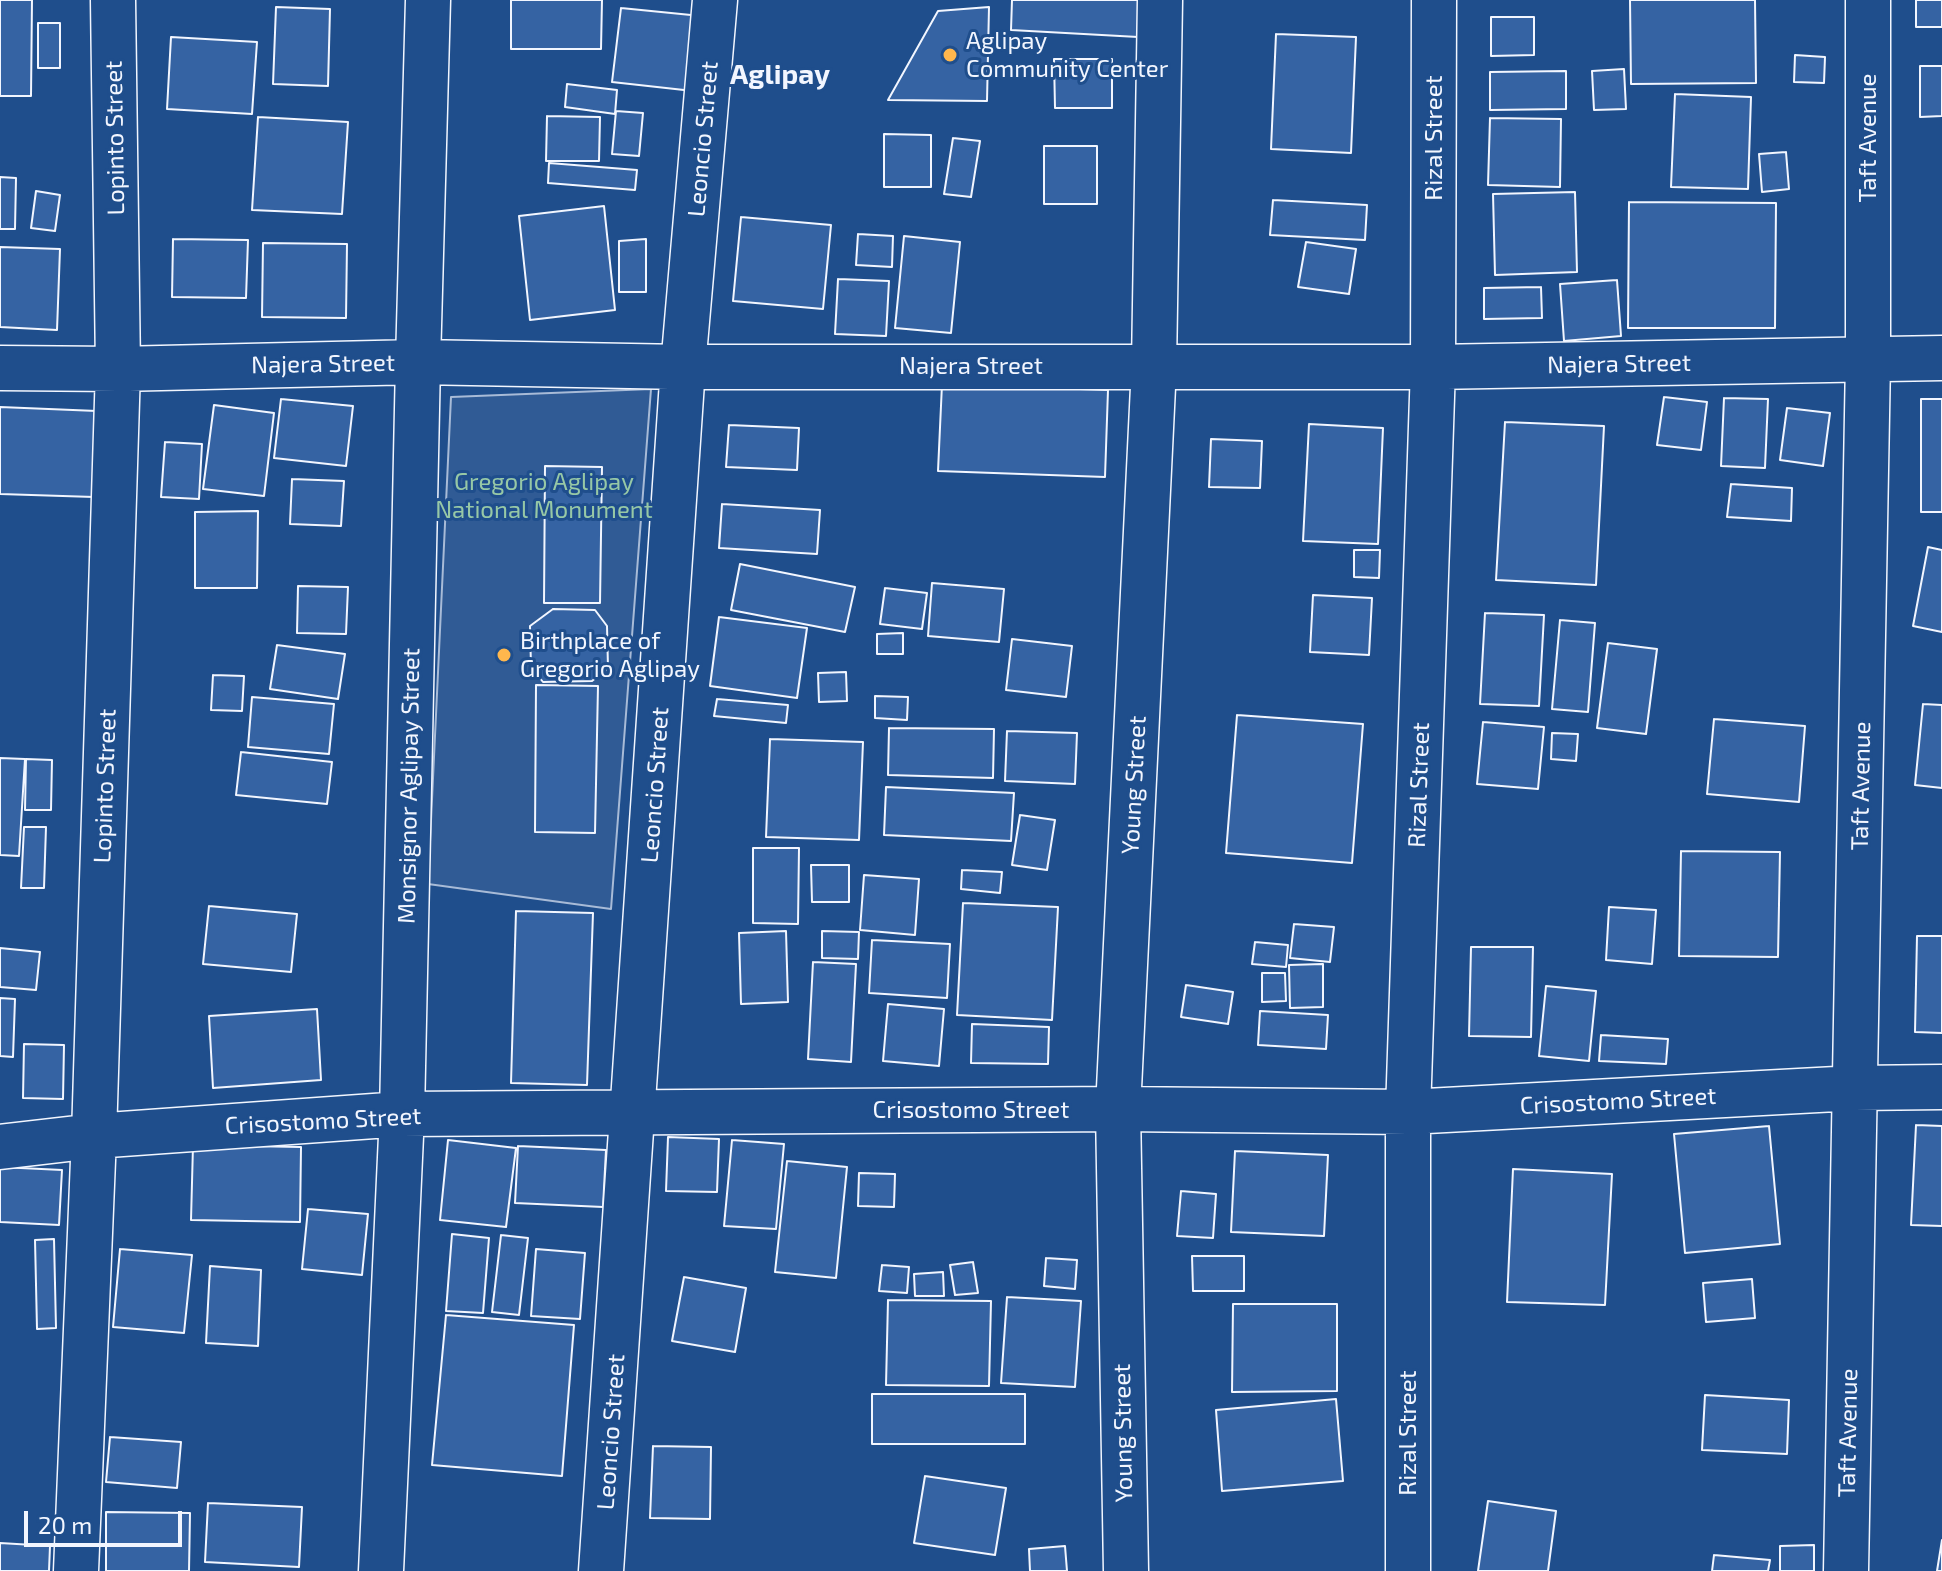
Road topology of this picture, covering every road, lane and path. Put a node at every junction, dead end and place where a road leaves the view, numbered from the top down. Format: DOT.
graph roads {
  1 [pos="113,0"];
  2 [pos="428,0"];
  3 [pos="715,0"];
  4 [pos="1160,0"];
  5 [pos="1434,0"];
  6 [pos="1868,0"];
  7 [pos="1942,358"];
  8 [pos="1868,360"];
  9 [pos="418,362"];
  10 [pos="1154,366"];
  11 [pos="683,367"];
  12 [pos="1433,367"];
  13 [pos="0,368"];
  14 [pos="118,369"];
  15 [pos="1942,1087"];
  16 [pos="1855,1088"];
  17 [pos="1118,1109"];
  18 [pos="1408,1112"];
  19 [pos="633,1113"];
  20 [pos="402,1114"];
  21 [pos="94,1136"];
  22 [pos="0,1147"];
  23 [pos="76,1571"];
  24 [pos="381,1571"];
  25 [pos="601,1571"];
  26 [pos="1126,1571"];
  27 [pos="1408,1571"];
  28 [pos="1846,1571"];
  1 -- 14 [label="street, Lopinto Street"];
  2 -- 9 [label="street, Monsignor Aglipay Street"];
  3 -- 11 [label="street, Leoncio Street"];
  4 -- 10 [label="street, Young Street"];
  5 -- 12 [label="street, Rizal Street"];
  6 -- 8 [label="street, Taft Avenue"];
  7 -- 8 [label="street, Najera Street"];
  8 -- 12 [label="street, Najera Street"];
  8 -- 16 [label="street, Taft Avenue"];
  9 -- 11 [label="street, Najera Street"];
  9 -- 14 [label="street, Najera Street"];
  9 -- 20 [label="street, Monsignor Aglipay Street"];
  10 -- 11 [label="street, Najera Street"];
  10 -- 12 [label="street, Najera Street"];
  10 -- 17 [label="street, Young Street"];
  11 -- 19 [label="street, Leoncio Street"];
  12 -- 18 [label="street, Rizal Street"];
  13 -- 14 [label="street, Najera Street"];
  14 -- 21 [label="street, Lopinto Street"];
  15 -- 16 [label="street, Crisostomo Street"];
  16 -- 18 [label="street, Crisostomo Street"];
  16 -- 28 [label="street, Taft Avenue"];
  17 -- 18 [label="street, Crisostomo Street"];
  17 -- 19 [label="street, Crisostomo Street"];
  17 -- 26 [label="street, Young Street"];
  18 -- 27 [label="street, Rizal Street"];
  19 -- 20 [label="street, Crisostomo Street"];
  19 -- 25 [label="street, Leoncio Street"];
  20 -- 21 [label="street, Crisostomo Street"];
  20 -- 24 [label="street, Monsignor Aglipay Street"];
  21 -- 22 [label="street, Crisostomo Street"];
  21 -- 23 [label="street, Lopinto Street"];
}
